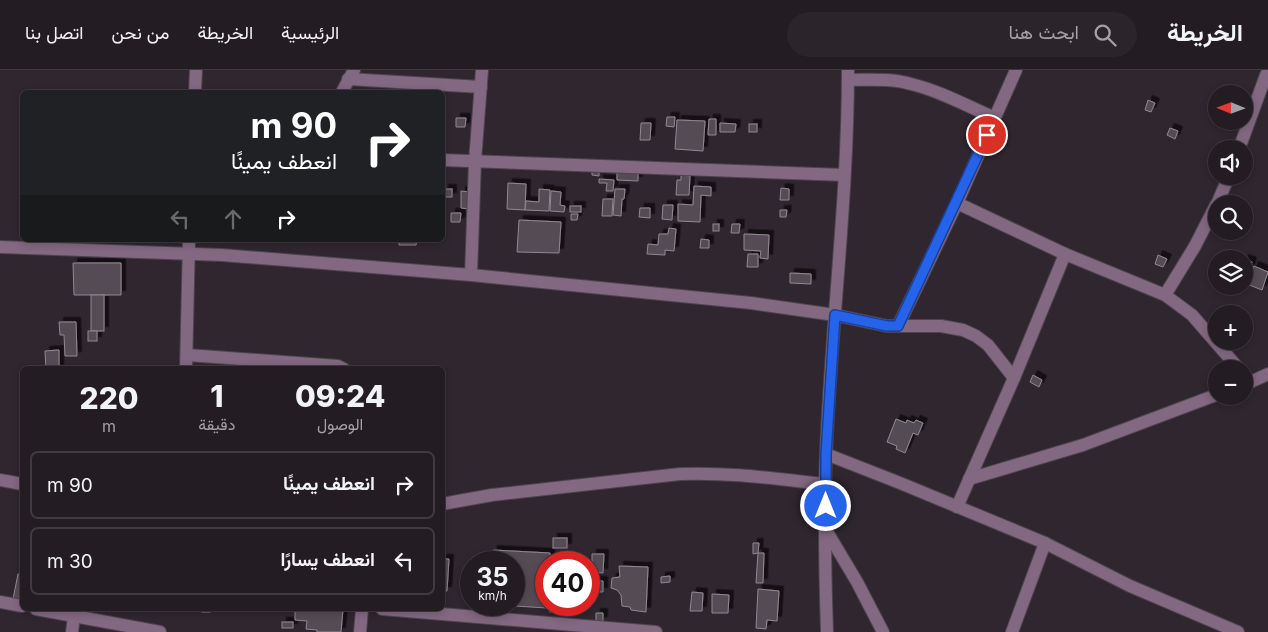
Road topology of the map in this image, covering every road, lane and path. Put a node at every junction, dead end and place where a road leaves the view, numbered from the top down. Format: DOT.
graph roads {
  1 [pos="196,70"];
  2 [pos="482,70"];
  3 [pos="1016,70"];
  4 [pos="351,74"];
  5 [pos="1264,74"];
  6 [pos="848,75"];
  7 [pos="872,75"];
  8 [pos="481,87"];
  9 [pos="195,90"];
  10 [pos="343,90"];
  11 [pos="994,118"];
  12 [pos="1242,140"];
  13 [pos="445,160"];
  14 [pos="475,161"];
  15 [pos="844,175"];
  16 [pos="956,203"];
  17 [pos="1208,220"];
  18 [pos="189,246"];
  19 [pos="0,247"];
  20 [pos="1066,254"];
  21 [pos="471,275"];
  22 [pos="1165,295"];
  23 [pos="835,315"];
  24 [pos="898,326"];
  25 [pos="187,355"];
  26 [pos="1231,360"];
  27 [pos="186,366"];
  28 [pos="338,366"];
  29 [pos="1268,374"];
  30 [pos="1014,378"];
  31 [pos="1253,378"];
  32 [pos="1208,398"];
  33 [pos="826,454"];
  34 [pos="969,479"];
  35 [pos="0,480"];
  36 [pos="20,484"];
  37 [pos="826,484"];
  38 [pos="445,504"];
  39 [pos="957,507"];
  40 [pos="826,530"];
  41 [pos="1045,543"];
  42 [pos="0,602"];
  43 [pos="20,606"];
  44 [pos="62,611"];
  45 [pos="362,611"];
  46 [pos="406,611"];
  47 [pos="75,612"];
  48 [pos="72,632"];
  49 [pos="160,632"];
  50 [pos="360,632"];
  51 [pos="656,632"];
  52 [pos="827,632"];
  53 [pos="883,632"];
  54 [pos="1012,632"];
  55 [pos="1238,632"];
  1 -- 9 [label="street"];
  2 -- 8 [label="street"];
  3 -- 11 [label="street"];
  4 -- 8 [label="street"];
  4 -- 10 [label="street"];
  5 -- 12 [label="street"];
  6 -- 7 [label="street"];
  6 -- 15 [label="street"];
  7 -- 11 [label="street"];
  8 -- 14 [label="street"];
  11 -- 16 [label="street"];
  13 -- 14 [label="street"];
  14 -- 15 [label="street"];
  14 -- 21 [label="street"];
  15 -- 23 [label="street"];
  16 -- 20 [label="street"];
  16 -- 24 [label="street"];
  17 -- 22 [label="street"];
  18 -- 19 [label="street"];
  18 -- 21 [label="street"];
  18 -- 25 [label="street"];
  20 -- 22 [label="street"];
  20 -- 30 [label="street"];
  21 -- 23 [label="street"];
  22 -- 26 [label="street"];
  23 -- 24 [label="street"];
  23 -- 33 [label="street"];
  24 -- 30 [label="street"];
  25 -- 27 [label="street"];
  25 -- 28 [label="street"];
  29 -- 31 [label="street"];
  30 -- 34 [label="street"];
  32 -- 34 [label="street"];
  33 -- 37 [label="street"];
  33 -- 39 [label="street"];
  34 -- 39 [label="street"];
  35 -- 36 [label="street"];
  37 -- 38 [label="street"];
  37 -- 40 [label="street"];
  39 -- 41 [label="street"];
  40 -- 52 [label="street"];
  40 -- 53 [label="street"];
  41 -- 54 [label="street"];
  41 -- 55 [label="street"];
  42 -- 43 [label="street"];
  44 -- 47 [label="street"];
  45 -- 50 [label="street"];
  46 -- 51 [label="street"];
  47 -- 48 [label="street"];
  47 -- 49 [label="street"];
}
